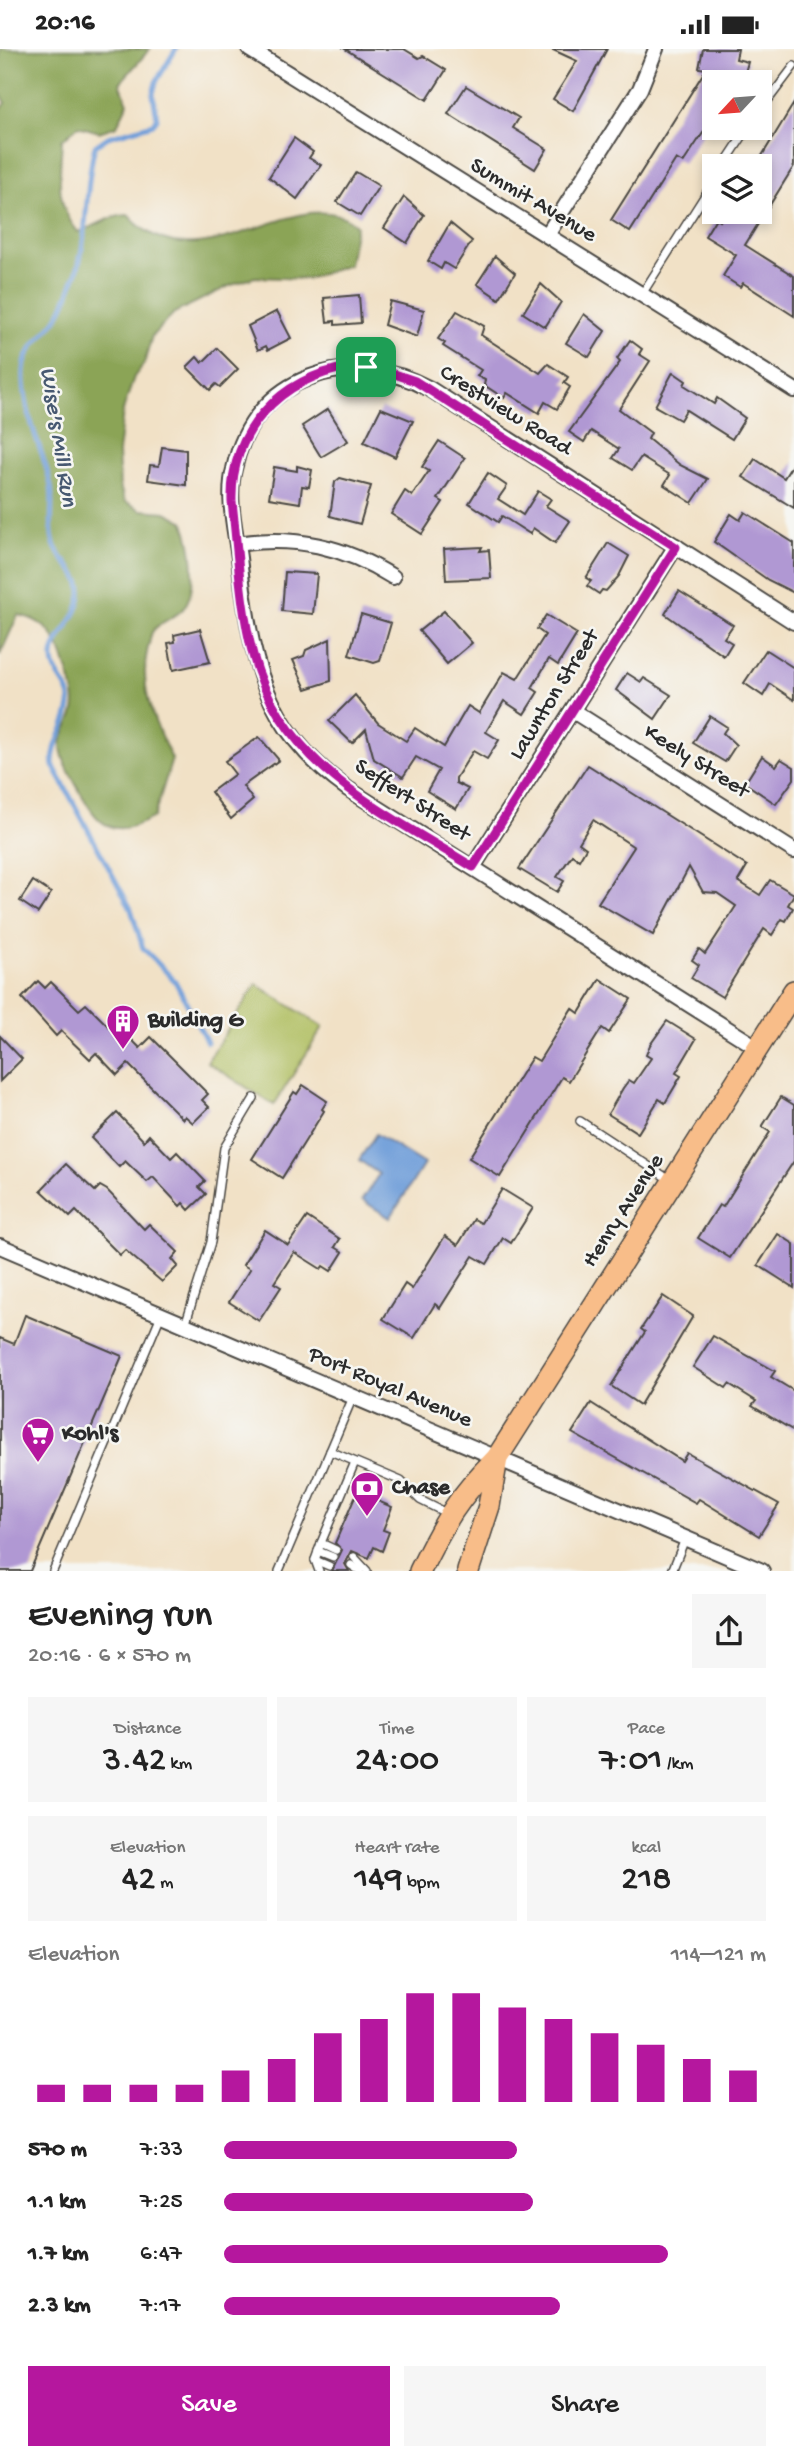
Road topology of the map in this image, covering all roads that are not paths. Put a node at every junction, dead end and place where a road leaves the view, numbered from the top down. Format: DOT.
graph roads {
  1 [pos="249,49"];
  2 [pos="656,49"];
  3 [pos="794,66"];
  4 [pos="772,95"];
  5 [pos="702,200"];
  6 [pos="547,235"];
  7 [pos="642,294"];
  8 [pos="794,390"];
  9 [pos="237,544"];
  10 [pos="676,547"];
  11 [pos="393,577"];
  12 [pos="794,622"];
  13 [pos="573,711"];
  14 [pos="794,851"];
  15 [pos="473,867"];
  16 [pos="794,991"];
  17 [pos="758,1048"];
  18 [pos="254,1098"];
  19 [pos="580,1121"];
  20 [pos="673,1182"];
  21 [pos="0,1246"];
  22 [pos="161,1315"];
  23 [pos="185,1325"];
  24 [pos="353,1397"];
  25 [pos="330,1451"];
  26 [pos="497,1458"];
  27 [pos="355,1462"];
  28 [pos="449,1514"];
  29 [pos="685,1538"];
  30 [pos="320,1547"];
  31 [pos="334,1554"];
  32 [pos="315,1560"];
  33 [pos="329,1566"];
  34 [pos="52,1571"];
  35 [pos="279,1571"];
  36 [pos="319,1571"];
  37 [pos="360,1571"];
  38 [pos="367,1571"];
  39 [pos="420,1571"];
  40 [pos="468,1571"];
  41 [pos="672,1571"];
  42 [pos="762,1571"];
  1 -- 6 [label="street, Summit Avenue"];
  2 -- 6 [label="street"];
  3 -- 4 [label="lane"];
  5 -- 7 [label="lane"];
  6 -- 7 [label="street, Summit Avenue"];
  7 -- 8 [label="street, Summit Avenue"];
  9 -- 10 [label="street, Crestview Road"];
  9 -- 11 [label="street"];
  9 -- 15 [label="street, Seffert Street"];
  10 -- 12 [label="street, Crestview Road"];
  10 -- 13 [label="street, Lawnton Street"];
  13 -- 14 [label="street, Keely Street"];
  13 -- 15 [label="street, Lawnton Street"];
  15 -- 17 [label="street, Seffert Street"];
  16 -- 17 [label="main road, Henry Avenue"];
  17 -- 20 [label="main road, Henry Avenue"];
  18 -- 23 [label="lane"];
  19 -- 20 [label="lane"];
  20 -- 26 [label="main road, Henry Avenue"];
  21 -- 22 [label="street, Port Royal Avenue"];
  22 -- 23 [label="street, Port Royal Avenue"];
  22 -- 34 [label="lane"];
  23 -- 24 [label="street, Port Royal Avenue"];
  24 -- 25 [label="lane"];
  24 -- 26 [label="street, Port Royal Avenue"];
  25 -- 27 [label="lane"];
  25 -- 35 [label="lane"];
  26 -- 28 [label="main road, Henry Avenue"];
  26 -- 29 [label="street, Port Royal Avenue"];
  26 -- 40 [label="main road, Henry Avenue"];
  27 -- 28 [label="lane"];
  27 -- 30 [label="lane"];
  28 -- 39 [label="main road, Henry Avenue"];
  29 -- 41 [label="lane"];
  29 -- 42 [label="street, Port Royal Avenue"];
  30 -- 31 [label="lane"];
  30 -- 32 [label="lane"];
  32 -- 33 [label="lane"];
  32 -- 36 [label="lane"];
  37 -- 38 [label="lane"];
}
